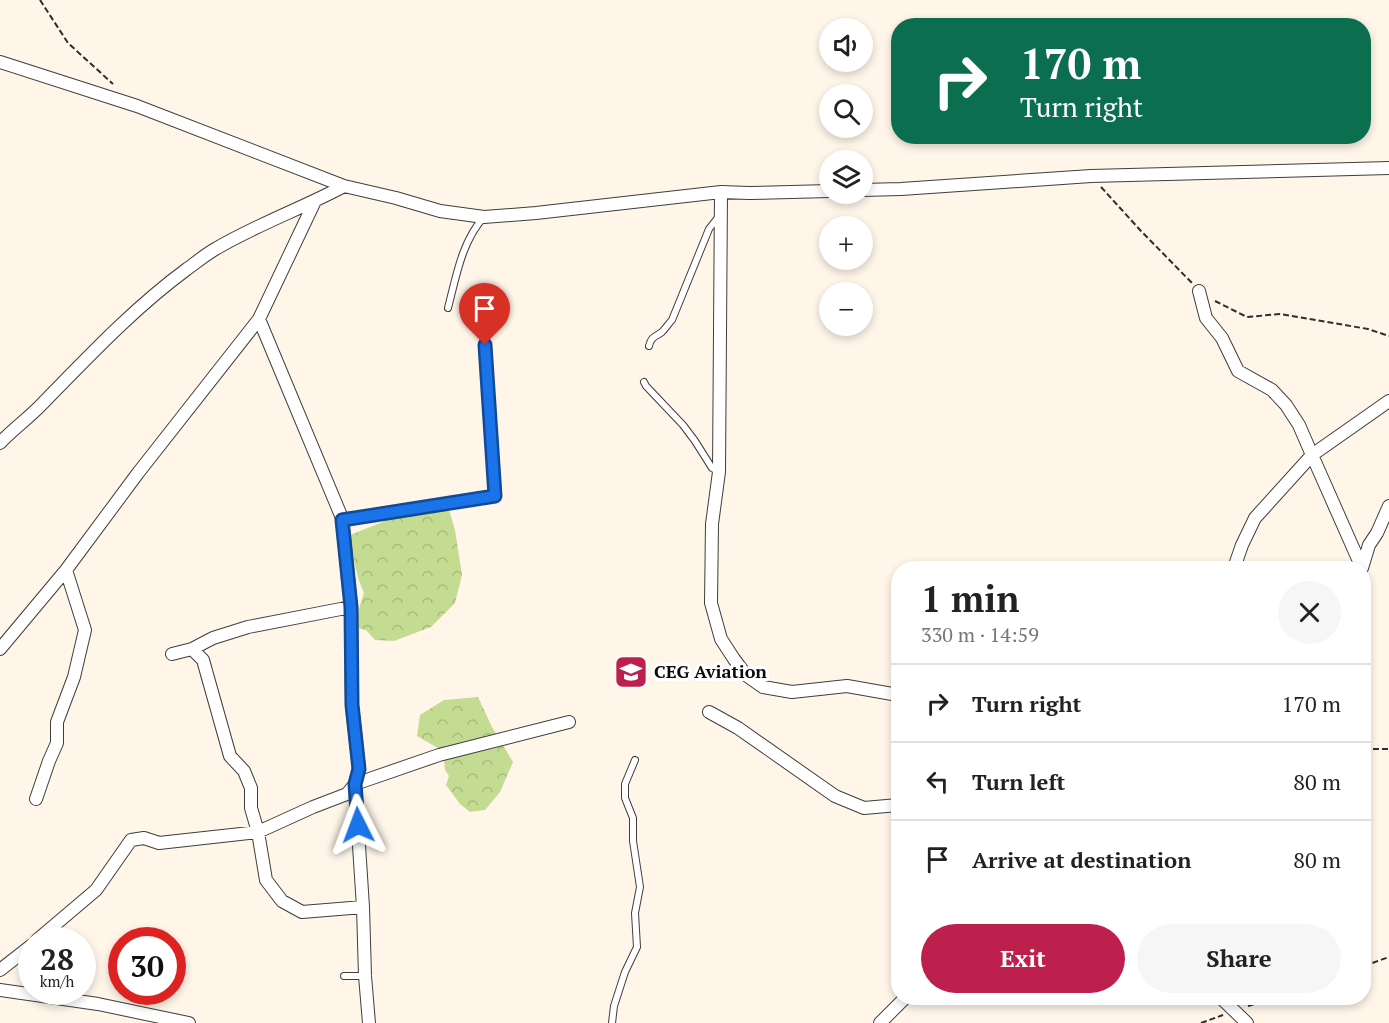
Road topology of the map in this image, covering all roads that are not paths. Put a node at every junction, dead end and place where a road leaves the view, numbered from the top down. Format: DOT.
graph roads {
  1 [pos="0,62"];
  2 [pos="1389,168"];
  3 [pos="344,186"];
  4 [pos="873,190"];
  5 [pos="819,191"];
  6 [pos="721,192"];
  7 [pos="315,201"];
  8 [pos="721,213"];
  9 [pos="484,217"];
  10 [pos="1199,291"];
  11 [pos="448,308"];
  12 [pos="259,319"];
  13 [pos="485,345"];
  14 [pos="649,346"];
  15 [pos="644,382"];
  16 [pos="1389,401"];
  17 [pos="0,443"];
  18 [pos="1312,455"];
  19 [pos="718,472"];
  20 [pos="1389,506"];
  21 [pos="342,520"];
  22 [pos="1236,561"];
  23 [pos="1359,561"];
  24 [pos="1364,561"];
  25 [pos="66,570"];
  26 [pos="351,607"];
  27 [pos="0,649"];
  28 [pos="192,650"];
  29 [pos="172,654"];
  30 [pos="891,694"];
  31 [pos="709,712"];
  32 [pos="569,722"];
  33 [pos="635,760"];
  34 [pos="355,784"];
  35 [pos="36,799"];
  36 [pos="891,806"];
  37 [pos="258,832"];
  38 [pos="363,907"];
  39 [pos="52,927"];
  40 [pos="18,956"];
  41 [pos="0,970"];
  42 [pos="364,975"];
  43 [pos="344,976"];
  44 [pos="0,990"];
  45 [pos="899,1005"];
  46 [pos="1228,1005"];
  47 [pos="189,1023"];
  48 [pos="369,1023"];
  49 [pos="612,1023"];
  50 [pos="880,1023"];
  51 [pos="1247,1023"];
  1 -- 3 [label="street"];
  2 -- 4 [label="street"];
  3 -- 7 [label="street"];
  3 -- 9 [label="street"];
  5 -- 6 [label="street"];
  6 -- 8 [label="street"];
  6 -- 9 [label="street"];
  7 -- 12 [label="street"];
  7 -- 17 [label="street"];
  8 -- 14 [label="lane"];
  8 -- 19 [label="street"];
  9 -- 11 [label="lane"];
  10 -- 18 [label="street"];
  12 -- 21 [label="street"];
  12 -- 25 [label="street"];
  13 -- 21 [label="lane"];
  15 -- 19 [label="lane"];
  16 -- 18 [label="street"];
  18 -- 22 [label="street"];
  18 -- 23 [label="street"];
  19 -- 30 [label="street"];
  20 -- 24 [label="street"];
  21 -- 26 [label="street"];
  25 -- 27 [label="street"];
  25 -- 35 [label="street"];
  26 -- 28 [label="street"];
  26 -- 34 [label="street"];
  28 -- 29 [label="street"];
  28 -- 37 [label="street"];
  31 -- 36 [label="street"];
  32 -- 34 [label="street"];
  33 -- 49 [label="lane"];
  34 -- 37 [label="street"];
  34 -- 38 [label="street"];
  37 -- 38 [label="street"];
  37 -- 39 [label="street"];
  38 -- 42 [label="street"];
  40 -- 41 [label="street"];
  42 -- 43 [label="lane"];
  42 -- 48 [label="street"];
  44 -- 47 [label="street"];
  45 -- 50 [label="street"];
  46 -- 51 [label="street"];
}
